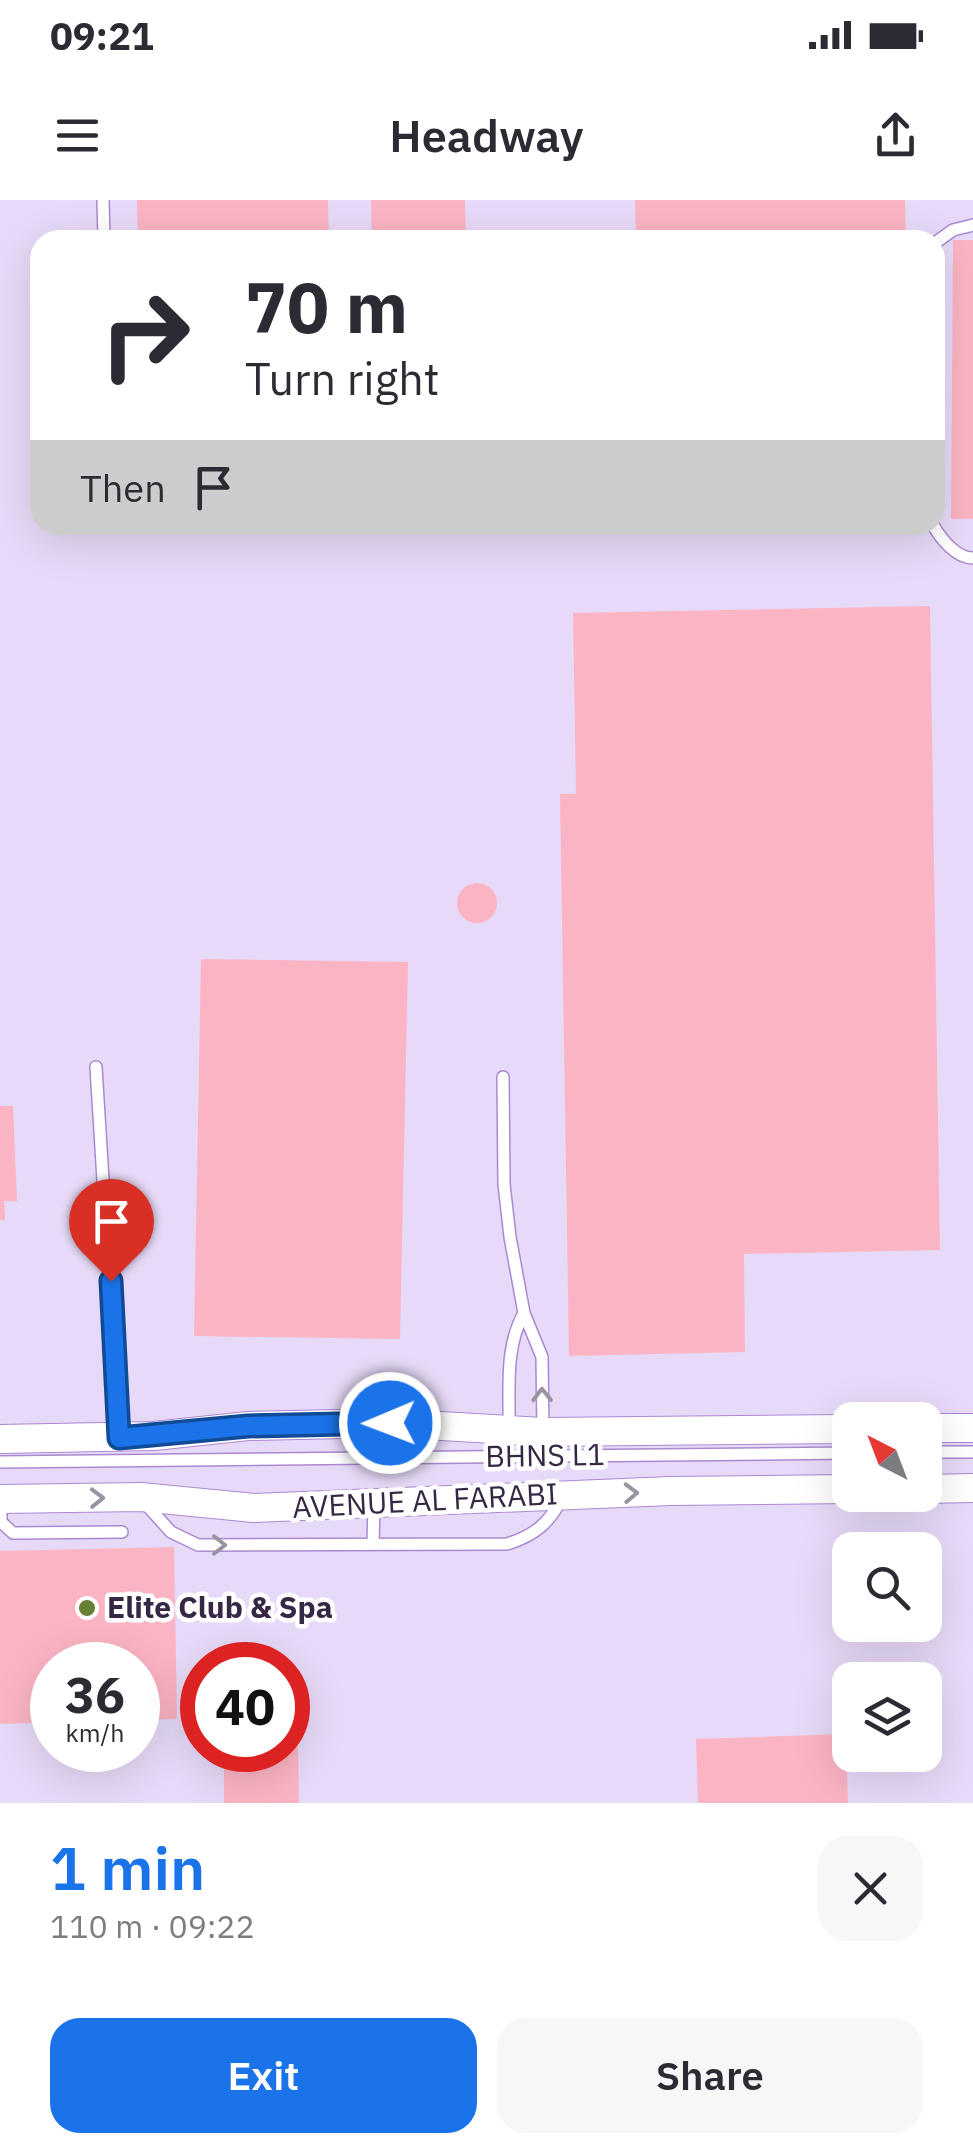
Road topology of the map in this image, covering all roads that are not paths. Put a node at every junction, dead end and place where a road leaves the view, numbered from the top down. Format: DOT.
graph roads {
  1 [pos="104,200"];
  2 [pos="973,225"];
  3 [pos="104,230"];
  4 [pos="945,235"];
  5 [pos="941,535"];
  6 [pos="973,558"];
  7 [pos="96,1067"];
  8 [pos="503,1077"];
  9 [pos="524,1313"];
  10 [pos="942,1428"];
  11 [pos="973,1428"];
  12 [pos="832,1429"];
  13 [pos="508,1431"];
  14 [pos="543,1432"];
  15 [pos="119,1438"];
  16 [pos="0,1440"];
  17 [pos="942,1450"];
  18 [pos="973,1450"];
  19 [pos="832,1451"];
  20 [pos="0,1460"];
  21 [pos="973,1488"];
  22 [pos="942,1489"];
  23 [pos="832,1490"];
  24 [pos="563,1495"];
  25 [pos="141,1497"];
  26 [pos="0,1499"];
  27 [pos="374,1504"];
  28 [pos="122,1532"];
  29 [pos="374,1544"];
  1 -- 3 [label="lane"];
  2 -- 4 [label="lane"];
  5 -- 6 [label="lane"];
  7 -- 15 [label="lane"];
  8 -- 9 [label="lane"];
  9 -- 13 [label="lane"];
  14 -- 9 [label="lane, one-way"];
  10 -- 11 [label="street"];
  12 -- 14 [label="street, AVENUE AL FARABI"];
  13 -- 14 [label="street, AVENUE AL FARABI"];
  13 -- 15 [label="street, AVENUE AL FARABI"];
  15 -- 16 [label="street, AVENUE AL FARABI"];
  17 -- 18 [label="lane"];
  19 -- 20 [label="lane, BHNS L1"];
  21 -- 22 [label="street"];
  24 -- 23 [label="street, AVENUE AL FARABI, one-way"];
  24 -- 27 [label="street, AVENUE AL FARABI"];
  24 -- 29 [label="lane"];
  26 -- 25 [label="street, AVENUE AL FARABI, one-way"];
  25 -- 27 [label="street, AVENUE AL FARABI"];
  25 -- 29 [label="lane, one-way"];
  26 -- 28 [label="lane"];
  27 -- 29 [label="lane"];
}
